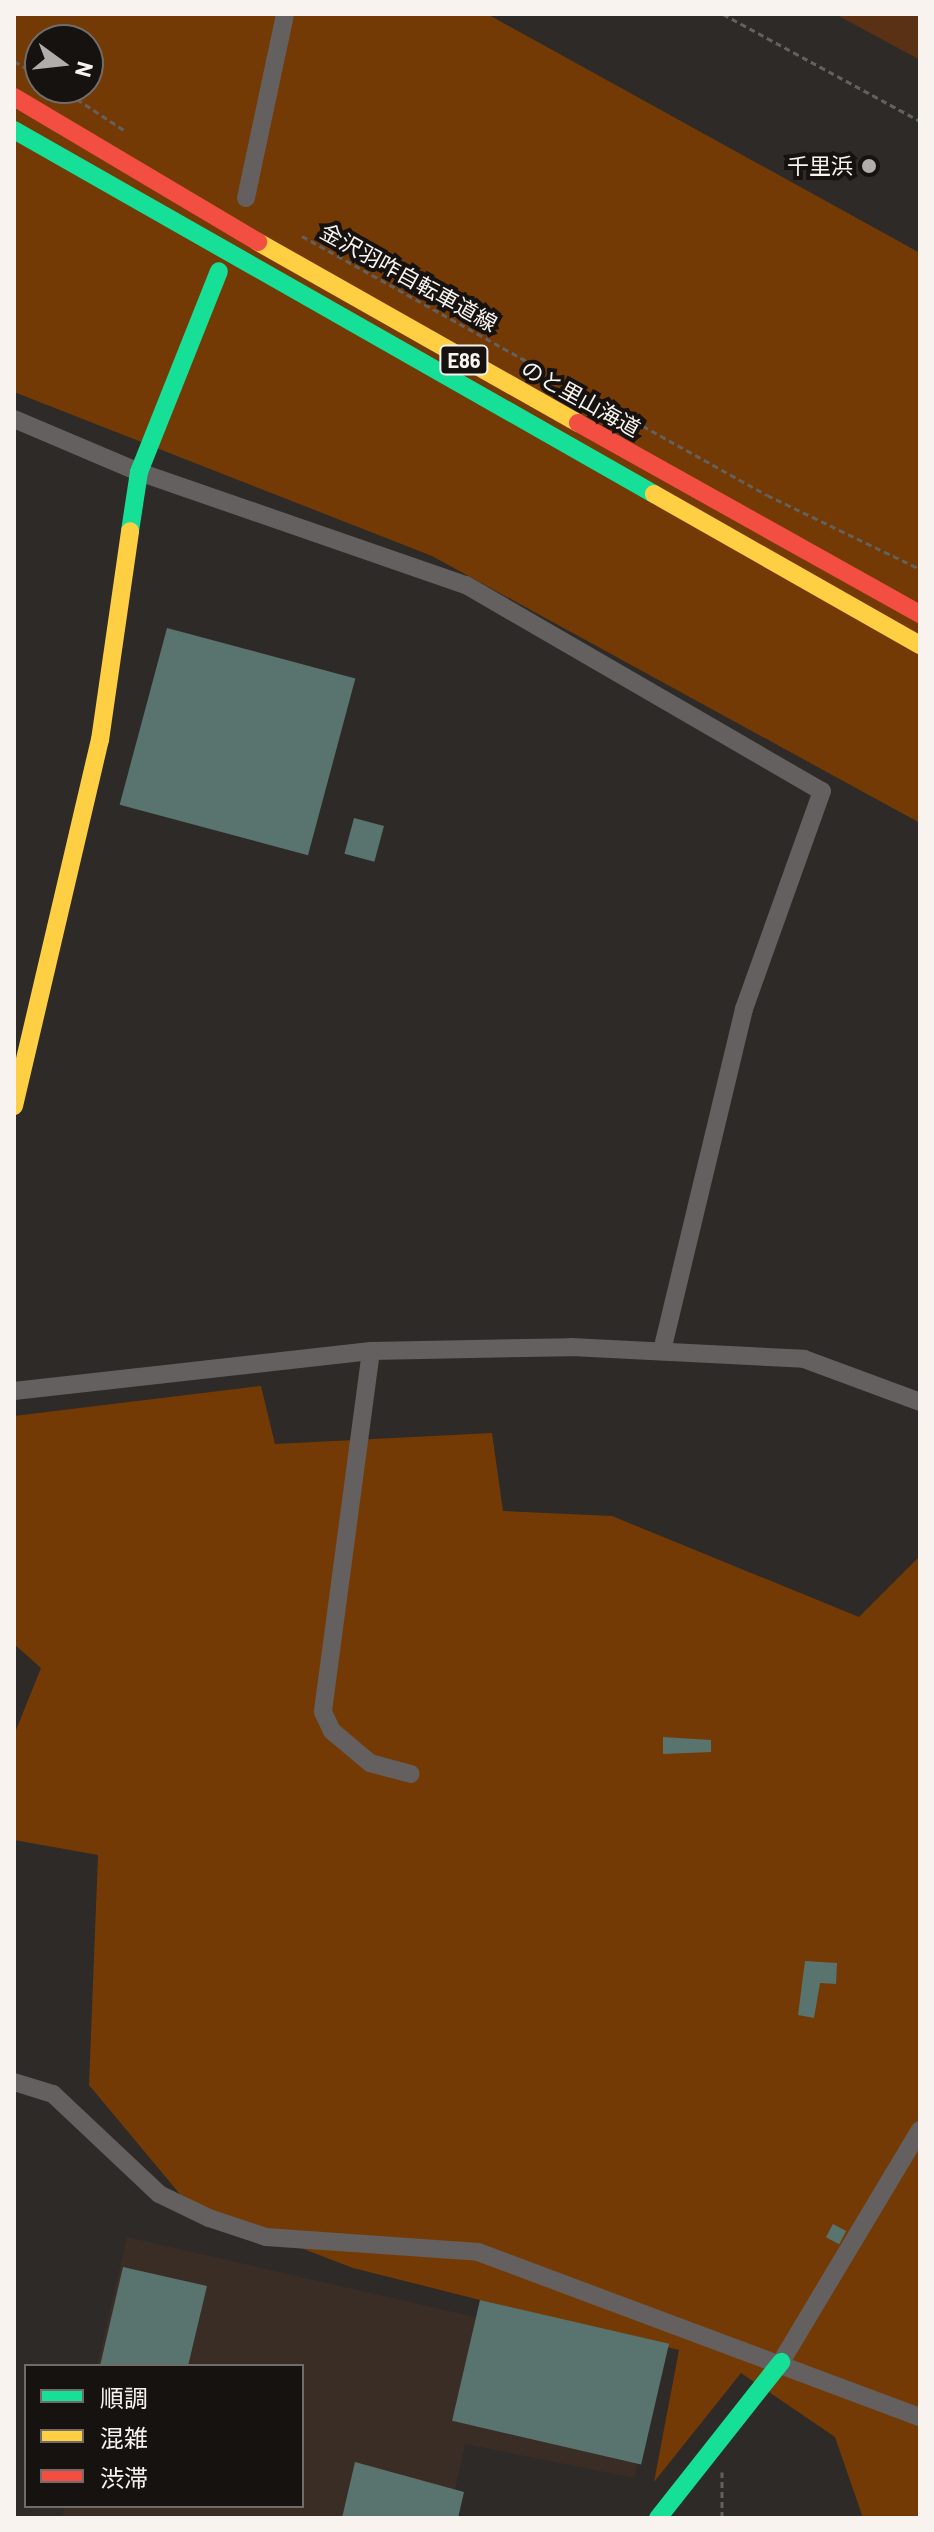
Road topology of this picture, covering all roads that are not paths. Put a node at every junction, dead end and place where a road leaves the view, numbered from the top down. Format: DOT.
graph roads {
  1 [pos="285,14"];
  2 [pos="14,97"];
  3 [pos="14,130"];
  4 [pos="246,198"];
  5 [pos="219,271"];
  6 [pos="14,419"];
  7 [pos="139,472"];
  8 [pos="920,614"];
  9 [pos="920,645"];
  10 [pos="14,1106"];
  11 [pos="371,1351"];
  12 [pos="662,1351"];
  13 [pos="14,1391"];
  14 [pos="920,1402"];
  15 [pos="411,1774"];
  16 [pos="14,2082"];
  17 [pos="920,2130"];
  18 [pos="781,2362"];
  19 [pos="920,2417"];
  20 [pos="658,2518"];
  1 -- 4 [label="street"];
  2 -- 8 [label="main road, のと里山海道 / E86"];
  3 -- 9 [label="main road, E86"];
  5 -- 7 [label="main road"];
  6 -- 7 [label="street"];
  7 -- 10 [label="main road"];
  7 -- 12 [label="street"];
  11 -- 12 [label="street"];
  11 -- 13 [label="street"];
  11 -- 15 [label="street"];
  12 -- 14 [label="street"];
  16 -- 18 [label="street"];
  17 -- 18 [label="street"];
  18 -- 19 [label="street"];
  18 -- 20 [label="main road"];
}
